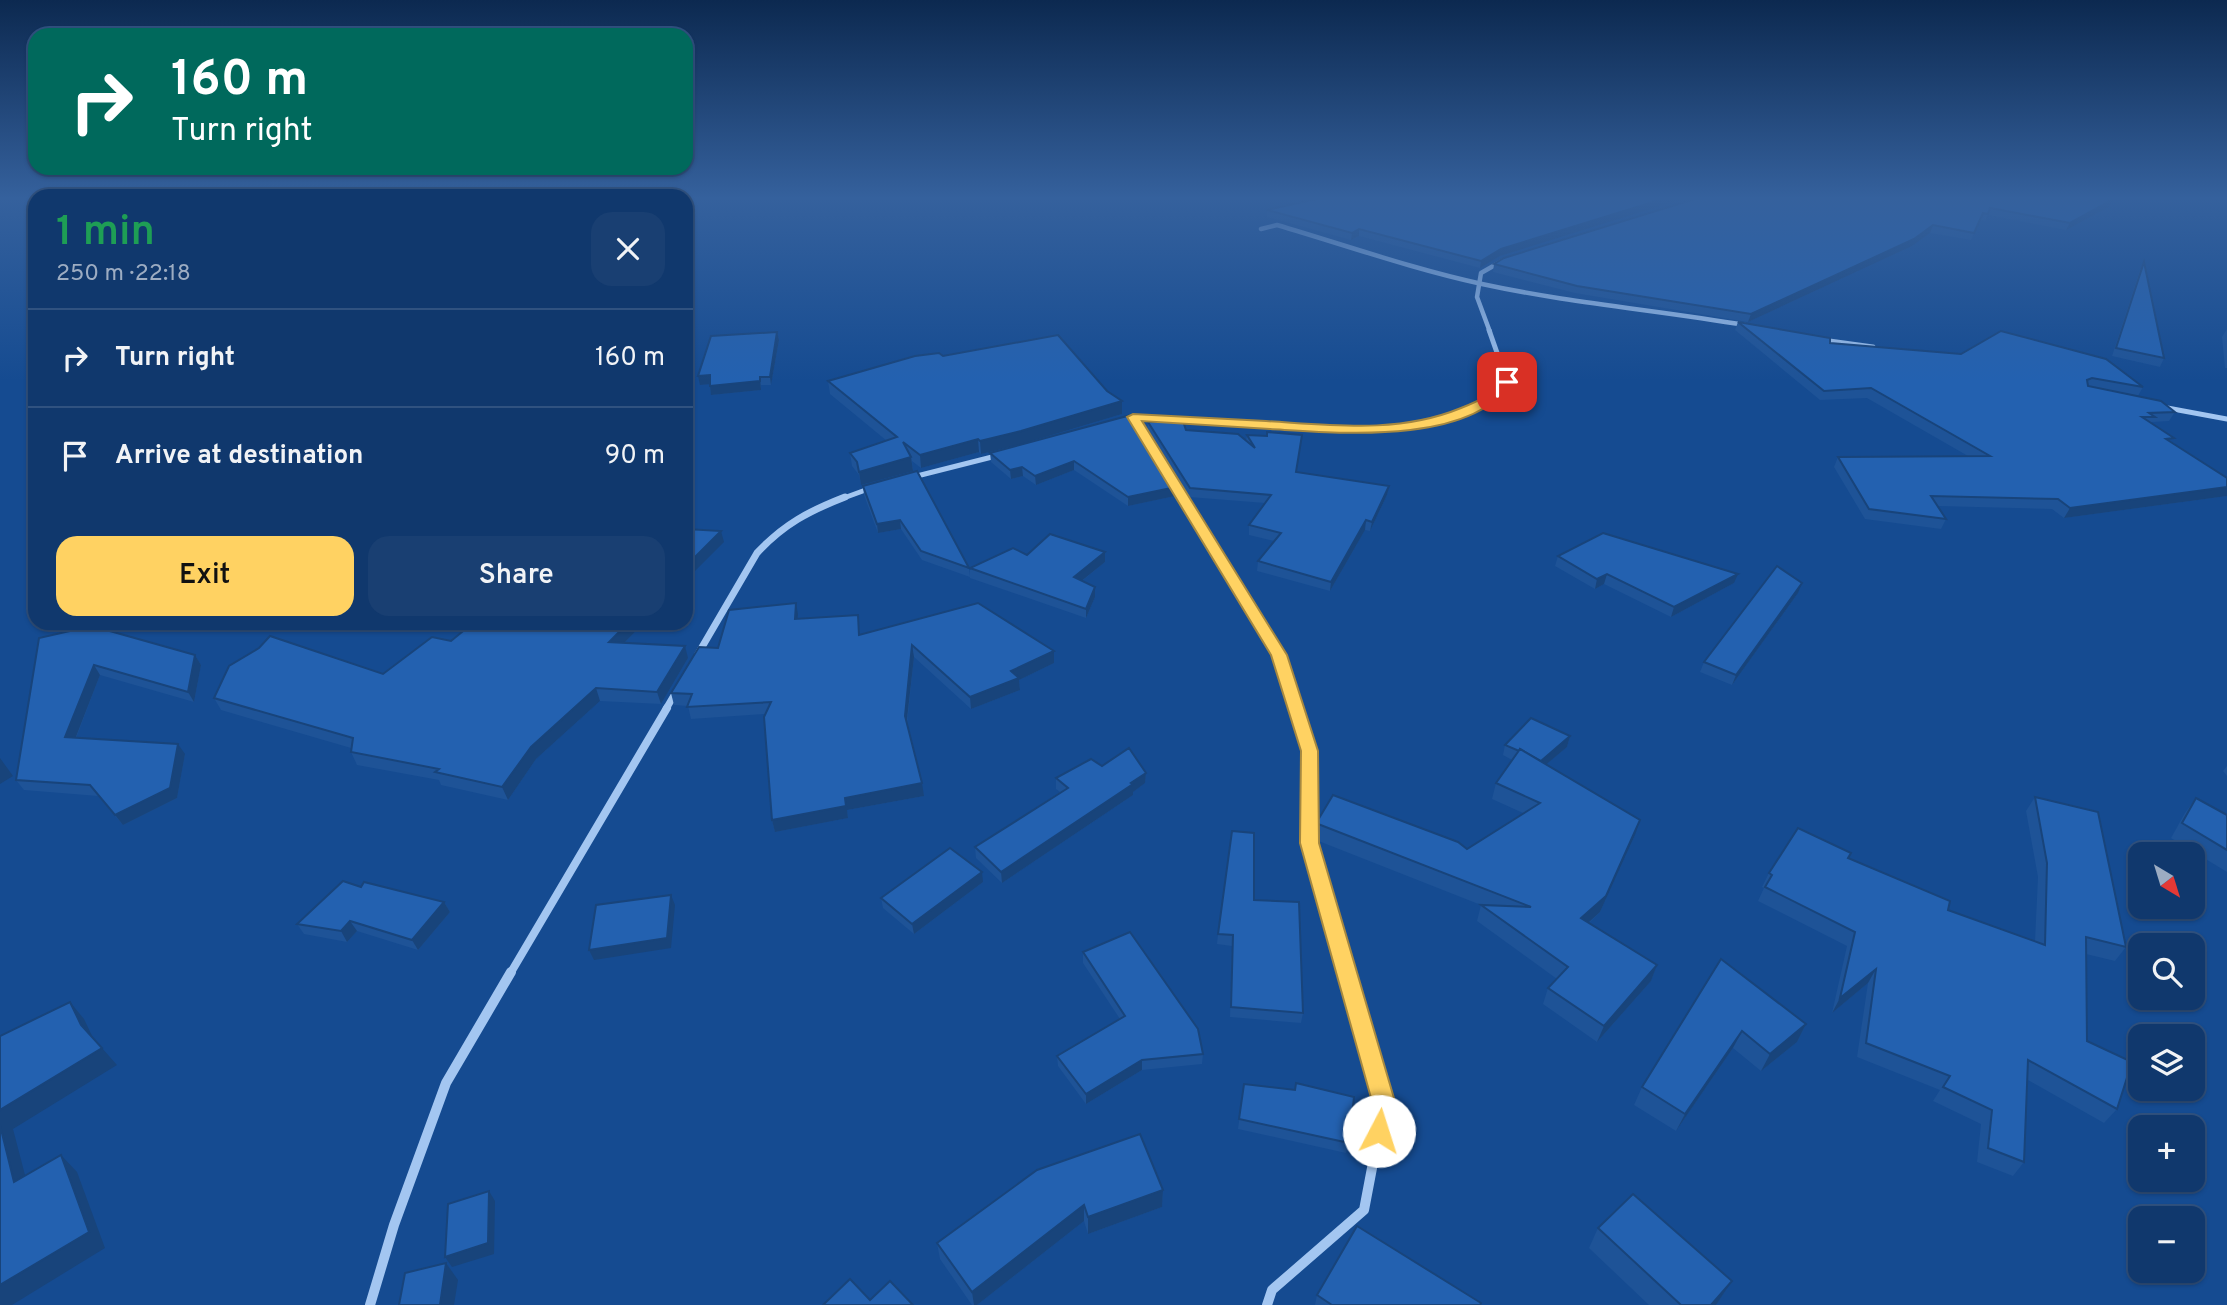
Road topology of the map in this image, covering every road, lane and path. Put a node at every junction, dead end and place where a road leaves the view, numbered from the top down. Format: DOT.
graph roads {
  1 [pos="1394,259"];
  2 [pos="1508,259"];
  3 [pos="1480,284"];
  4 [pos="1758,327"];
  5 [pos="1819,339"];
  6 [pos="1878,348"];
  7 [pos="2150,404"];
  8 [pos="1133,417"];
  9 [pos="2227,419"];
  10 [pos="1121,420"];
  11 [pos="1004,454"];
  12 [pos="900,480"];
  13 [pos="886,483"];
  14 [pos="694,662"];
  15 [pos="679,686"];
  16 [pos="369,1305"];
  17 [pos="1267,1305"];
  1 -- 3 [label="street"];
  2 -- 3 [label="street"];
  3 -- 4 [label="street"];
  3 -- 8 [label="street"];
  5 -- 6 [label="street"];
  7 -- 9 [label="street"];
  8 -- 10 [label="street"];
  8 -- 17 [label="street"];
  11 -- 12 [label="street"];
  13 -- 14 [label="street"];
  15 -- 16 [label="street"];
}
